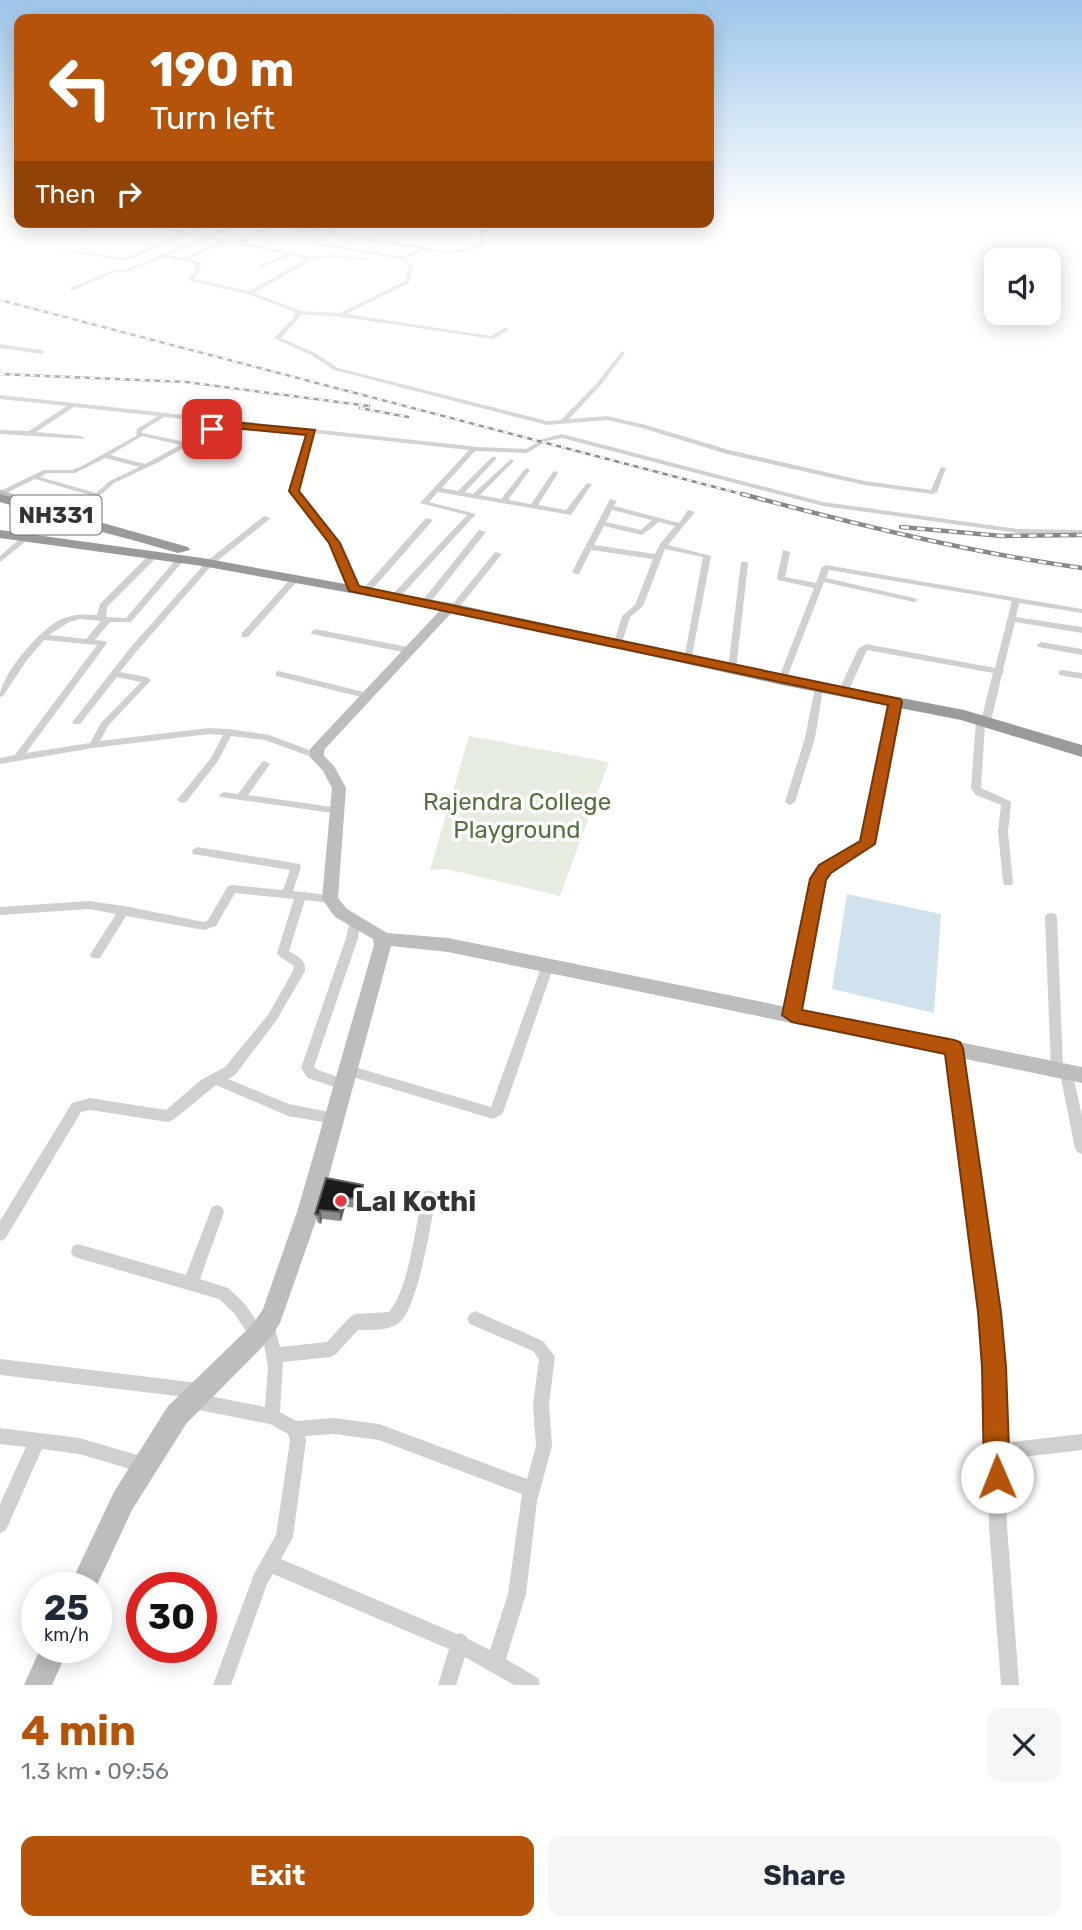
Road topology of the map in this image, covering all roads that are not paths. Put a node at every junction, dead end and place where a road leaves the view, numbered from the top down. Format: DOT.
graph roads {
  1 [pos="258,296"];
  2 [pos="380,296"];
  3 [pos="298,313"];
  4 [pos="340,315"];
  5 [pos="506,329"];
  6 [pos="0,346"];
  7 [pos="41,352"];
  8 [pos="622,353"];
  9 [pos="0,397"];
  10 [pos="12,399"];
  11 [pos="0,406"];
  12 [pos="71,406"];
  13 [pos="161,416"];
  14 [pos="562,423"];
  15 [pos="221,424"];
  16 [pos="0,432"];
  17 [pos="311,432"];
  18 [pos="33,433"];
  19 [pos="140,434"];
  20 [pos="81,438"];
  21 [pos="184,444"];
  22 [pos="472,449"];
  23 [pos="104,456"];
  24 [pos="494,458"];
  25 [pos="511,461"];
  26 [pos="145,466"];
  27 [pos="943,468"];
  28 [pos="527,470"];
  29 [pos="555,473"];
  30 [pos="34,477"];
  31 [pos="589,484"];
  32 [pos="436,489"];
  33 [pos="460,493"];
  34 [pos="97,495"];
  35 [pos="475,496"];
  36 [pos="0,497"];
  37 [pos="503,501"];
  38 [pos="533,507"];
  39 [pos="691,512"];
  40 [pos="74,517"];
  41 [pos="267,517"];
  42 [pos="429,520"];
  43 [pos="657,520"];
  44 [pos="602,523"];
  45 [pos="679,525"];
  46 [pos="1082,532"];
  47 [pos="482,533"];
  48 [pos="0,534"];
  49 [pos="26,538"];
  50 [pos="142,538"];
  51 [pos="663,546"];
  52 [pos="589,547"];
  53 [pos="786,552"];
  54 [pos="498,554"];
  55 [pos="153,555"];
  56 [pos="658,557"];
  57 [pos="181,559"];
  58 [pos="0,561"];
  59 [pos="208,563"];
  60 [pos="744,564"];
  61 [pos="576,572"];
  62 [pos="296,578"];
  63 [pos="819,583"];
  64 [pos="360,590"];
  65 [pos="395,597"];
  66 [pos="914,600"];
  67 [pos="1016,600"];
  68 [pos="426,602"];
  69 [pos="452,607"];
  70 [pos="1082,611"];
  71 [pos="104,619"];
  72 [pos="1012,619"];
  73 [pos="1082,630"];
  74 [pos="314,632"];
  75 [pos="245,635"];
  76 [pos="43,637"];
  77 [pos="89,641"];
  78 [pos="618,643"];
  79 [pos="1041,645"];
  80 [pos="408,650"];
  81 [pos="1082,652"];
  82 [pos="688,659"];
  83 [pos="732,670"];
  84 [pos="1000,672"];
  85 [pos="1062,673"];
  86 [pos="114,674"];
  87 [pos="279,674"];
  88 [pos="1082,676"];
  89 [pos="782,680"];
  90 [pos="819,688"];
  91 [pos="842,692"];
  92 [pos="0,694"];
  93 [pos="365,695"];
  94 [pos="895,702"];
  95 [pos="983,720"];
  96 [pos="77,722"];
  97 [pos="229,732"];
  98 [pos="93,745"];
  99 [pos="1082,751"];
  100 [pos="317,756"];
  101 [pos="18,758"];
  102 [pos="0,761"];
  103 [pos="265,764"];
  104 [pos="224,795"];
  105 [pos="240,798"];
  106 [pos="181,800"];
  107 [pos="790,802"];
  108 [pos="339,811"];
  109 [pos="197,851"];
  110 [pos="1008,882"];
  111 [pos="294,895"];
  112 [pos="330,899"];
  113 [pos="124,910"];
  114 [pos="0,911"];
  115 [pos="1051,917"];
  116 [pos="355,920"];
  117 [pos="382,939"];
  118 [pos="96,955"];
  119 [pos="548,965"];
  120 [pos="792,1015"];
  121 [pos="954,1048"];
  122 [pos="1068,1072"];
  123 [pos="346,1078"];
  124 [pos="215,1079"];
  125 [pos="334,1118"];
  126 [pos="1082,1148"];
  127 [pos="429,1197"];
  128 [pos="217,1212"];
  129 [pos="0,1234"];
  130 [pos="78,1251"];
  131 [pos="191,1283"];
  132 [pos="475,1319"];
  133 [pos="262,1329"];
  134 [pos="275,1355"];
  135 [pos="0,1367"];
  136 [pos="195,1396"];
  137 [pos="272,1416"];
  138 [pos="295,1429"];
  139 [pos="0,1436"];
  140 [pos="37,1441"];
  141 [pos="1082,1442"];
  142 [pos="996,1452"];
  143 [pos="144,1465"];
  144 [pos="533,1489"];
  145 [pos="0,1524"];
  146 [pos="270,1563"];
  147 [pos="90,1572"];
  148 [pos="460,1642"];
  149 [pos="496,1661"];
  150 [pos="48,1663"];
  151 [pos="38,1685"];
  152 [pos="222,1685"];
  153 [pos="446,1685"];
  154 [pos="531,1685"];
  155 [pos="1010,1685"];
  1 -- 3 [label="street"];
  2 -- 4 [label="street"];
  3 -- 4 [label="street"];
  3 -- 14 [label="street"];
  4 -- 5 [label="street"];
  6 -- 7 [label="street"];
  8 -- 14 [label="street"];
  9 -- 10 [label="street"];
  10 -- 11 [label="street"];
  10 -- 12 [label="street"];
  12 -- 13 [label="street"];
  12 -- 18 [label="street"];
  13 -- 15 [label="street"];
  13 -- 19 [label="street"];
  14 -- 27 [label="street"];
  15 -- 17 [label="street"];
  15 -- 21 [label="street"];
  16 -- 18 [label="street"];
  17 -- 22 [label="street"];
  17 -- 64 [label="street"];
  18 -- 20 [label="street"];
  19 -- 21 [label="street"];
  19 -- 23 [label="street"];
  21 -- 26 [label="street"];
  22 -- 32 [label="street"];
  22 -- 46 [label="street"];
  23 -- 26 [label="street"];
  23 -- 30 [label="street"];
  24 -- 33 [label="street"];
  25 -- 35 [label="street"];
  26 -- 34 [label="street"];
  28 -- 37 [label="street"];
  29 -- 38 [label="street"];
  30 -- 34 [label="street"];
  30 -- 36 [label="street"];
  31 -- 38 [label="street"];
  32 -- 33 [label="street"];
  32 -- 65 [label="street"];
  33 -- 35 [label="street"];
  34 -- 40 [label="street"];
  35 -- 37 [label="street"];
  36 -- 40 [label="street"];
  36 -- 50 [label="highway, NH331"];
  36 -- 50 [label="street"];
  37 -- 38 [label="street"];
  39 -- 45 [label="street"];
  40 -- 50 [label="street"];
  41 -- 59 [label="street"];
  42 -- 64 [label="street"];
  43 -- 44 [label="street"];
  43 -- 44 [label="street"];
  43 -- 45 [label="street"];
  44 -- 52 [label="street"];
  45 -- 51 [label="street"];
  47 -- 68 [label="street"];
  48 -- 49 [label="highway"];
  49 -- 55 [label="highway"];
  49 -- 58 [label="street"];
  50 -- 59 [label="highway, NH331"];
  51 -- 56 [label="street"];
  51 -- 82 [label="street"];
  52 -- 56 [label="street"];
  52 -- 61 [label="street"];
  53 -- 63 [label="street"];
  54 -- 69 [label="street"];
  55 -- 57 [label="highway"];
  55 -- 71 [label="street"];
  56 -- 78 [label="street"];
  57 -- 59 [label="highway"];
  57 -- 71 [label="street"];
  59 -- 62 [label="highway"];
  59 -- 86 [label="street"];
  60 -- 83 [label="street"];
  62 -- 64 [label="highway"];
  62 -- 75 [label="street"];
  63 -- 66 [label="street"];
  63 -- 67 [label="street"];
  63 -- 89 [label="street"];
  64 -- 65 [label="highway"];
  65 -- 68 [label="highway"];
  67 -- 70 [label="street"];
  67 -- 72 [label="street"];
  68 -- 69 [label="highway"];
  69 -- 78 [label="highway"];
  69 -- 80 [label="street"];
  71 -- 76 [label="street"];
  71 -- 77 [label="street"];
  72 -- 73 [label="street"];
  72 -- 84 [label="street"];
  74 -- 80 [label="street"];
  76 -- 77 [label="street"];
  76 -- 92 [label="street"];
  77 -- 101 [label="street"];
  78 -- 82 [label="highway"];
  79 -- 81 [label="street"];
  80 -- 93 [label="street"];
  82 -- 83 [label="highway"];
  83 -- 89 [label="highway"];
  84 -- 91 [label="street"];
  84 -- 95 [label="street"];
  85 -- 88 [label="street"];
  86 -- 96 [label="street"];
  86 -- 98 [label="street"];
  87 -- 93 [label="street"];
  89 -- 90 [label="highway"];
  90 -- 91 [label="highway"];
  90 -- 107 [label="street"];
  91 -- 94 [label="highway"];
  93 -- 100 [label="street"];
  94 -- 95 [label="highway"];
  94 -- 120 [label="street"];
  95 -- 99 [label="highway"];
  95 -- 110 [label="street"];
  97 -- 98 [label="street"];
  97 -- 100 [label="street"];
  97 -- 106 [label="street"];
  98 -- 101 [label="street"];
  100 -- 108 [label="street"];
  101 -- 102 [label="street"];
  103 -- 105 [label="street"];
  104 -- 105 [label="street"];
  105 -- 108 [label="street"];
  108 -- 112 [label="street"];
  109 -- 111 [label="street"];
  111 -- 112 [label="street"];
  111 -- 113 [label="street"];
  111 -- 124 [label="street"];
  112 -- 116 [label="street"];
  113 -- 114 [label="street"];
  113 -- 118 [label="street"];
  115 -- 122 [label="street"];
  116 -- 117 [label="street"];
  116 -- 123 [label="street"];
  117 -- 119 [label="street"];
  117 -- 123 [label="street"];
  119 -- 120 [label="street"];
  119 -- 123 [label="street"];
  120 -- 121 [label="street"];
  121 -- 122 [label="street"];
  121 -- 142 [label="street"];
  122 -- 126 [label="street"];
  123 -- 125 [label="street"];
  124 -- 125 [label="street"];
  124 -- 129 [label="street"];
  125 -- 133 [label="street"];
  127 -- 134 [label="street"];
  128 -- 131 [label="street"];
  130 -- 131 [label="street"];
  131 -- 133 [label="street"];
  132 -- 144 [label="street"];
  133 -- 134 [label="street"];
  133 -- 136 [label="street"];
  134 -- 137 [label="street"];
  135 -- 136 [label="street"];
  136 -- 137 [label="street"];
  136 -- 143 [label="street"];
  137 -- 138 [label="street"];
  138 -- 144 [label="street"];
  138 -- 146 [label="street"];
  139 -- 140 [label="street"];
  140 -- 143 [label="street"];
  140 -- 145 [label="street"];
  141 -- 142 [label="street"];
  142 -- 155 [label="street"];
  143 -- 147 [label="street"];
  144 -- 149 [label="street"];
  146 -- 148 [label="street"];
  146 -- 152 [label="street"];
  148 -- 149 [label="street"];
  148 -- 153 [label="street"];
  149 -- 154 [label="street"];
  150 -- 151 [label="street"];
}
